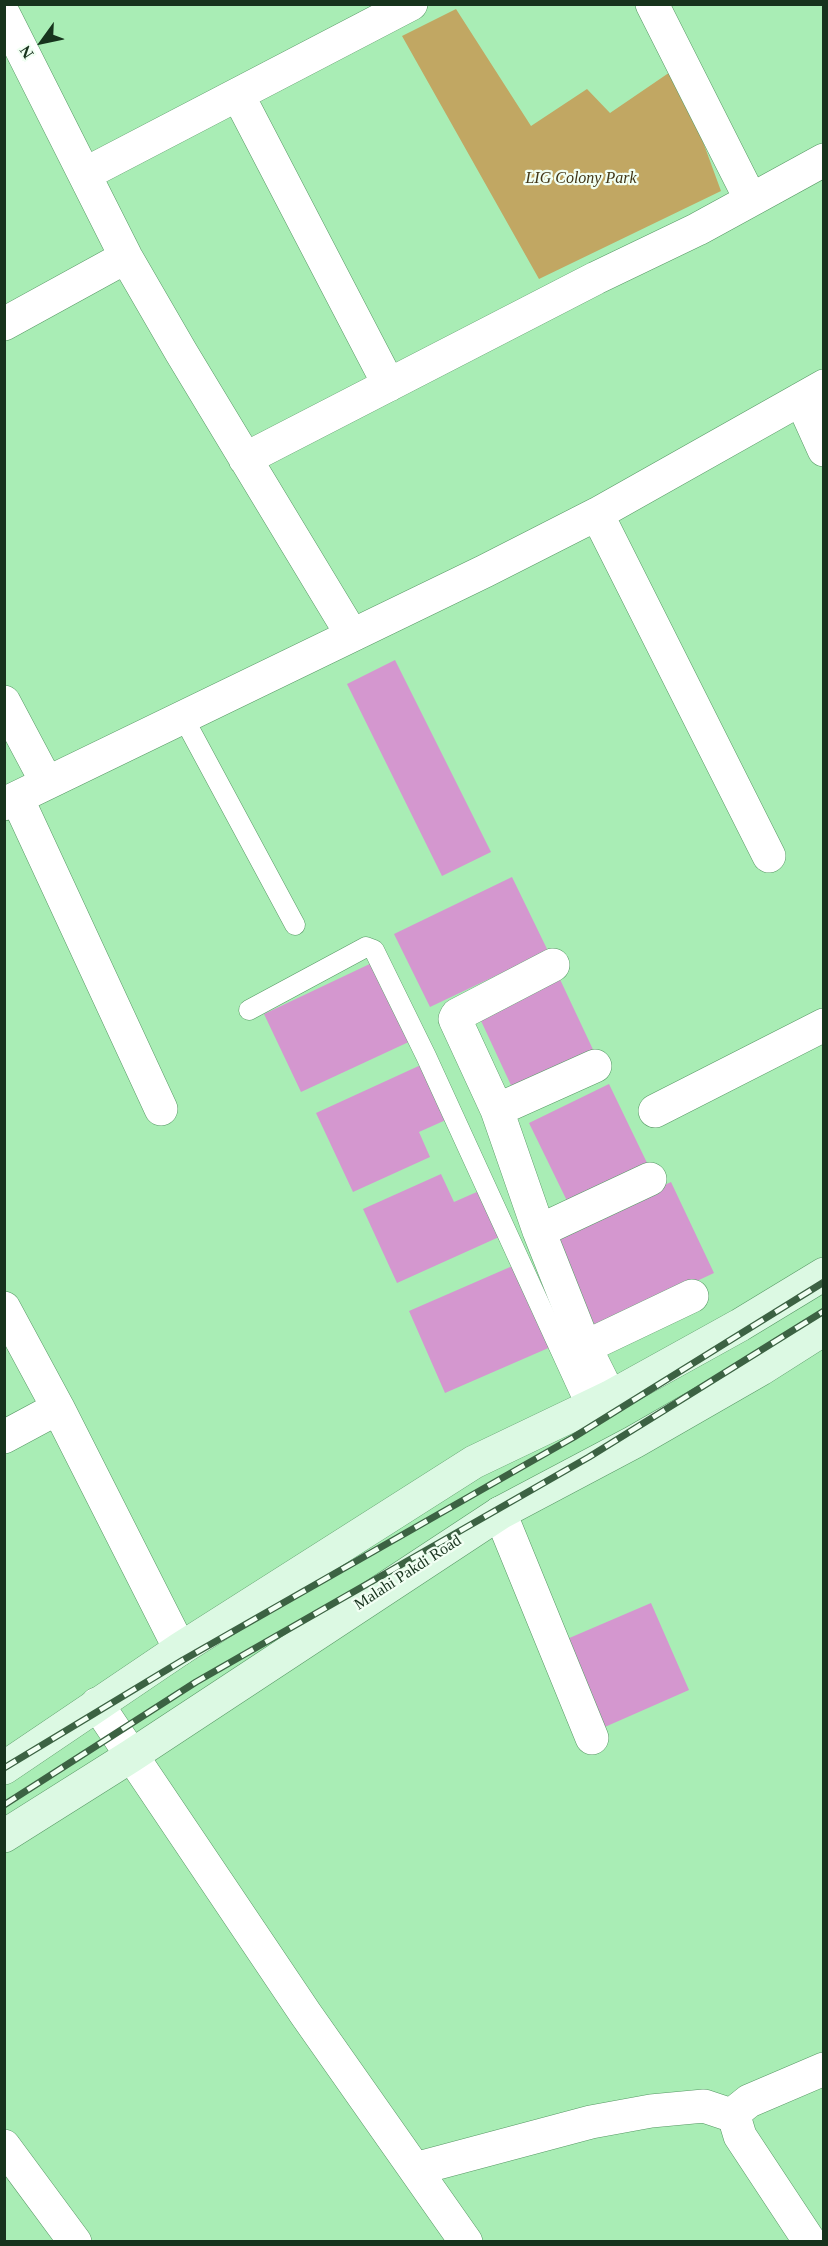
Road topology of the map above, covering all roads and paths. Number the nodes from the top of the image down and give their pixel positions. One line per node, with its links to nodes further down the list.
1 (652, 4): 7 (street)
2 (394, 8): 4 (street)
3 (4, 15): 6 (street)
4 (238, 95): 6 (street); 10 (street)
5 (824, 160): 7 (street)
6 (85, 174): 8 (street)
7 (752, 200): 10 (street)
8 (126, 257): 9 (street); 13 (street)
9 (4, 324)
10 (389, 386): 13 (street)
11 (812, 393): 12 (street); 14 (street)
12 (824, 450)
13 (244, 459): 15 (street)
14 (597, 514): 15 (street); 20 (street)
15 (351, 635): 17 (street)
16 (4, 702): 18 (street)
17 (183, 717): 18 (street); 21 (lane)
18 (47, 783): 19 (street)
19 (11, 801): 26 (street)
20 (769, 856)
21 (295, 925)
22 (553, 965): 27 (street)
23 (249, 1010): 36 (lane)
24 (824, 1025): 28 (street)
25 (596, 1066): 27 (street)
26 (160, 1109)
27 (497, 1110): 30 (street)
28 (655, 1111)
29 (650, 1179): 30 (street)
30 (539, 1232): 35 (street)
31 (824, 1274): 36 (main road)
32 (692, 1296): 35 (street)
33 (4, 1308): 37 (street)
34 (824, 1329): 39 (main road, Malahi Pakdi Road)
35 (585, 1347): 36 (street)
36 (598, 1403): 40 (main road)
37 (58, 1408): 38 (street); 40 (street)
38 (4, 1437)
39 (500, 1513): 42 (street); 43 (main road, Malahi Pakdi Road)
40 (180, 1649): 41 (main road)
41 (97, 1704): 43 (street); 44 (main road)
42 (592, 1738)
43 (131, 1756): 45 (main road, Malahi Pakdi Road); 49 (street)
44 (4, 1768)
45 (4, 1836)
46 (824, 2069): 47 (street)
47 (734, 2116): 49 (street); 52 (street)
48 (4, 2146): 50 (street)
49 (415, 2169): 51 (street)
50 (73, 2241)
51 (466, 2241)
52 (810, 2241)

